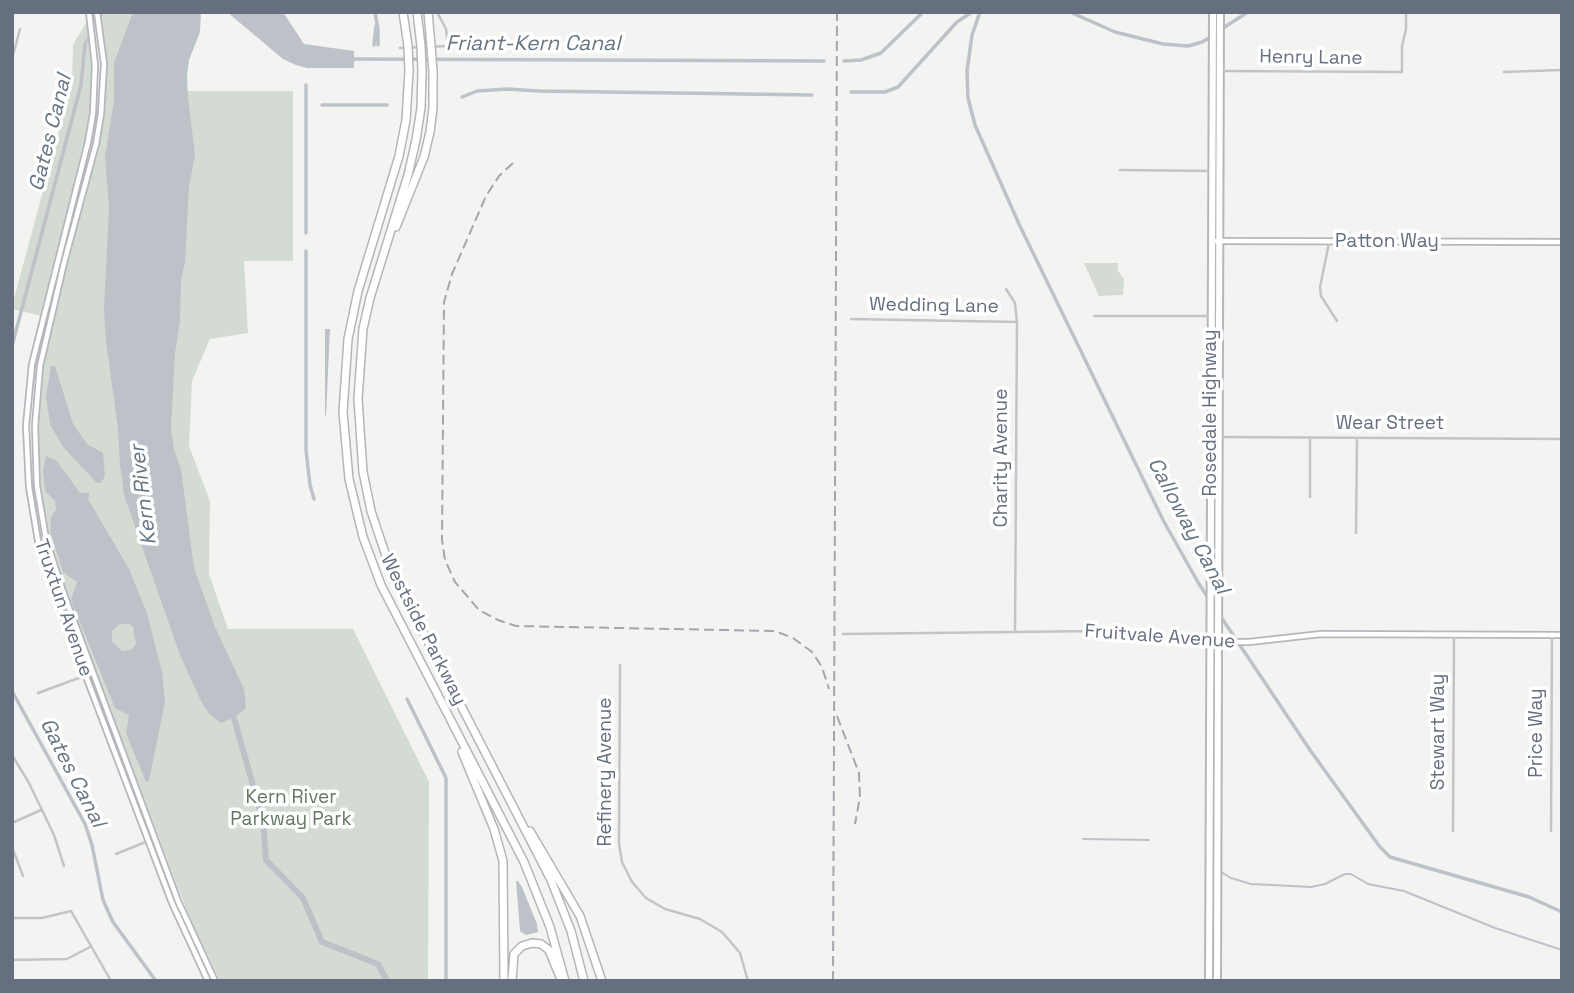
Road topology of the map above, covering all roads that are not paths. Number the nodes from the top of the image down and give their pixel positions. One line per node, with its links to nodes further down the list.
1 (89, 12): 44 (main road, Truxtun Avenue)
2 (97, 12): 42 (main road, Truxtun Avenue)
3 (401, 12): 13 (highway, Westside Parkway)
4 (417, 12): 23 (highway, Westside Parkway, bridge)
5 (428, 12): 23 (highway, bridge)
6 (437, 12): 13 (street)
7 (1213, 12): 10 (main road, Rosedale Highway)
8 (1220, 12): 10 (main road, Rosedale Highway)
9 (1406, 12): 16 (street, Henry Lane)
10 (1215, 28): 16 (main road, Rosedale Highway)
11 (20, 29): 12 (street)
12 (14, 47): 14 (street)
13 (404, 47): 47 (highway, Westside Parkway, bridge)
14 (12, 59)
15 (1562, 70): 17 (street)
16 (1216, 71): 19 (main road, Rosedale Highway); 20 (main road, Rosedale Highway)
17 (1504, 72)
18 (1120, 170): 19 (street)
19 (1212, 170): 20 (main road, Rosedale Highway)
20 (1215, 241): 21 (main road, Patton Way); 26 (main road, Rosedale Highway); 26 (main road, Rosedale Highway)
21 (1329, 242): 22 (main road, Patton Way); 28 (street)
22 (1562, 242)
23 (380, 263): 49 (highway, Westside Parkway)
24 (1006, 289): 29 (street, Charity Avenue)
25 (1094, 316): 26 (street)
26 (1215, 318): 32 (main road, Rosedale Highway); 32 (main road, Rosedale Highway)
27 (851, 319): 29 (street, Wedding Lane)
28 (1337, 321)
29 (1017, 322): 36 (street, Charity Avenue)
30 (1310, 438): 31 (street, Wear Street); 32 (street, Wear Street); 34 (street)
31 (1357, 438): 33 (street, Wear Street); 35 (street)
32 (1214, 439): 41 (main road, Rosedale Highway); 41 (main road, Rosedale Highway)
33 (1562, 439)
34 (1310, 497)
35 (1356, 533)
36 (1015, 631): 37 (street, Fruitvale Avenue); 41 (street, Fruitvale Avenue)
37 (843, 634)
38 (1454, 635): 39 (main road, Fruitvale Avenue); 41 (main road, Fruitvale Avenue); 52 (street, Stewart Way)
39 (1552, 635): 40 (main road, Fruitvale Avenue); 53 (street, Price Way)
40 (1562, 635)
41 (1214, 642): 72 (main road, Rosedale Highway); 73 (main road, Rosedale Highway)
42 (86, 655): 44 (main road); 46 (main road, Truxtun Avenue)
43 (620, 665): 71 (street, Refinery Avenue)
44 (87, 675): 45 (street); 46 (main road); 54 (main road, Truxtun Avenue)
45 (38, 693)
46 (102, 699): 57 (main road, Truxtun Avenue)
47 (443, 706): 66 (highway); 68 (highway, Westside Parkway)
48 (12, 755): 50 (street)
49 (510, 801): 69 (highway, Westside Parkway); 70 (highway)
50 (42, 809): 51 (street); 58 (street)
51 (12, 823)
52 (1453, 831)
53 (1551, 831)
54 (148, 841): 56 (street); 57 (main road); 64 (main road, Truxtun Avenue)
55 (12, 847): 59 (street)
56 (116, 854)
57 (160, 854): 65 (main road, Truxtun Avenue)
58 (64, 866)
59 (23, 876)
60 (12, 918): 61 (street)
61 (90, 947): 62 (street); 63 (street)
62 (12, 960)
63 (111, 981)
64 (208, 981)
65 (215, 981)
66 (504, 981)
67 (512, 981): 68 (highway)
68 (563, 981)
69 (586, 981)
70 (602, 981)
71 (748, 981)
72 (1209, 981)
73 (1217, 981)

